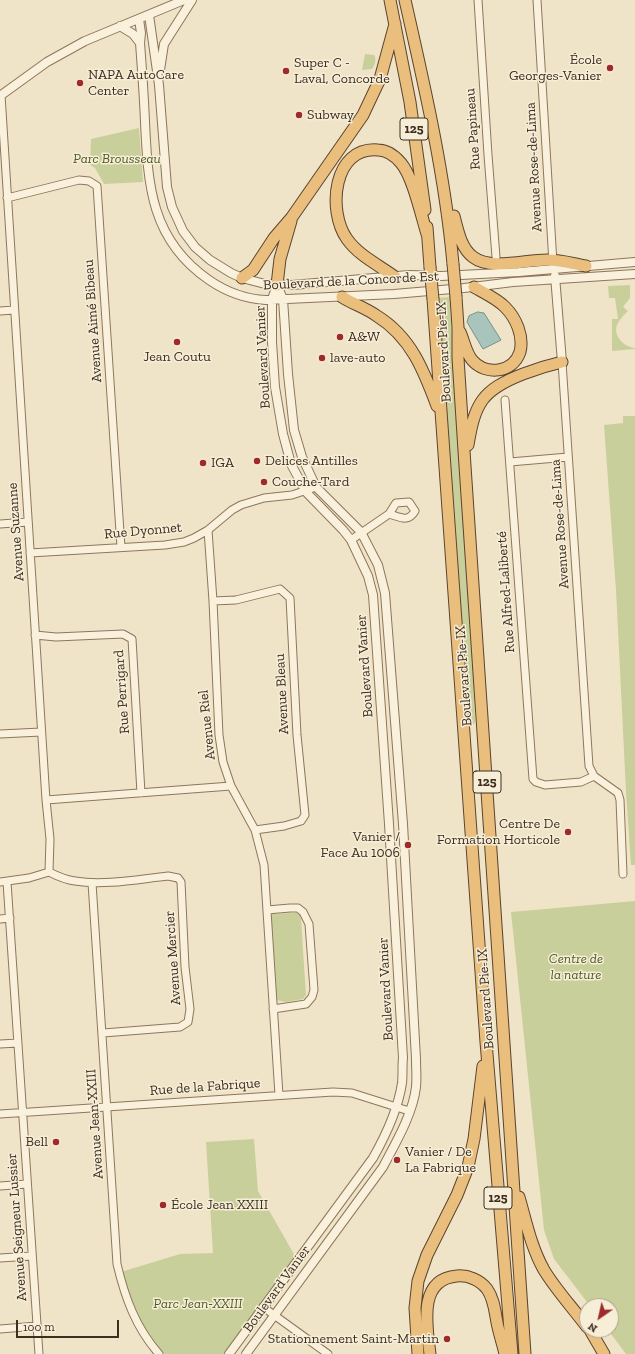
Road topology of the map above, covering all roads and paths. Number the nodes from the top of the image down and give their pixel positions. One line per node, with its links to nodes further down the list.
1 (184, 0): 7 (street)
2 (192, 0): 12 (street)
3 (390, 0): 9 (highway, Boulevard Pie-IX / 125)
4 (405, 0): 14 (highway, Boulevard Pie-IX / 125)
5 (478, 0): 18 (street, Rue Papineau)
6 (537, 0): 20 (street, Avenue Rose-de-Lima)
7 (149, 15): 8 (street); 12 (street, Boulevard de la Concorde Est)
8 (139, 19): 10 (street); 11 (street, Boulevard de la Concorde Est)
9 (395, 24): 16 (highway); 17 (highway, Boulevard Pie-IX / 125)
10 (120, 26): 11 (street); 13 (street)
11 (140, 43): 30 (street, Boulevard de la Concorde Est)
12 (159, 85): 24 (street, Boulevard de la Concorde Est)
13 (0, 96): 15 (street, Avenue Suzanne)
14 (444, 185): 20 (highway); 33 (highway, Boulevard Pie-IX / 125, bridge)
15 (7, 198): 31 (street, Avenue Suzanne); 48 (street, Avenue Aimé Bibeau)
16 (292, 217): 24 (highway); 26 (highway)
17 (427, 234): 23 (highway); 36 (highway, Boulevard Pie-IX / 125, bridge)
18 (496, 257)
19 (635, 262): 21 (street)
20 (553, 265): 21 (highway); 23 (street, Boulevard de la Concorde Est); 25 (street, Avenue Rose-de-Lima)
21 (586, 266)
22 (635, 274): 25 (street, Boulevard de la Concorde Est)
23 (395, 277): 26 (street, Boulevard de la Concorde Est)
24 (242, 278): 26 (street, Boulevard de la Concorde Est)
25 (555, 280): 27 (street, Boulevard de la Concorde Est); 34 (street, Avenue Rose-de-Lima)
26 (276, 285): 29 (street, Boulevard Vanier); 30 (street, Boulevard Vanier)
27 (474, 287): 28 (street, Boulevard de la Concorde Est); 33 (highway)
28 (342, 297): 29 (street, Boulevard de la Concorde Est); 36 (highway)
29 (282, 298): 30 (street, Boulevard de la Concorde Est); 40 (street, Boulevard Vanier)
30 (272, 299): 41 (street, Boulevard Vanier)
31 (14, 310): 32 (street); 43 (street, Avenue Suzanne)
32 (0, 311)
33 (458, 327): 39 (highway, Boulevard Pie-IX / 125)
34 (562, 362): 37 (street, Avenue Rose-de-Lima); 39 (highway)
35 (505, 400): 38 (street, Rue Alfred-Laliberté)
36 (442, 418): 68 (highway, Boulevard Pie-IX / 125)
37 (568, 457): 38 (street); 54 (street, Avenue Rose-de-Lima)
38 (510, 462): 54 (street, Rue Alfred-Laliberté)
39 (465, 466): 77 (highway, Boulevard Pie-IX / 125)
40 (316, 488): 41 (street, Rue Dyonnet); 46 (street, Boulevard Vanier)
41 (306, 492): 45 (street, Rue Dyonnet); 47 (street, Boulevard Vanier)
42 (389, 514): 46 (street)
43 (28, 522): 44 (street); 49 (street, Avenue Suzanne)
44 (0, 524)
45 (208, 530): 48 (street, Rue Dyonnet); 50 (street, Avenue Riel)
46 (361, 532): 47 (street); 74 (street, Boulevard Vanier)
47 (351, 540): 72 (street, Boulevard Vanier)
48 (120, 547): 49 (street, Rue Dyonnet)
49 (30, 553): 51 (street, Avenue Suzanne)
50 (213, 601): 55 (street, Avenue Riel); 58 (street, Avenue Bleau)
51 (35, 635): 52 (street, Avenue Suzanne); 56 (street, Rue Perrigard)
52 (41, 732): 53 (street); 57 (street, Avenue Suzanne)
53 (0, 734)
54 (594, 776): 60 (street)
55 (231, 786): 56 (street); 58 (street, Avenue Riel)
56 (141, 793): 57 (street)
57 (46, 800): 59 (street, Avenue Suzanne)
58 (255, 830): 63 (street, Avenue Riel)
59 (49, 872): 61 (street); 62 (street)
60 (623, 874)
61 (4, 882): 64 (street, Avenue Seigneur Lussier)
62 (92, 882): 67 (street, Avenue Jean-XXIII); 67 (street, Avenue Mercier)
63 (267, 910): 66 (street, Avenue Riel); 66 (street)
64 (10, 918): 65 (street); 69 (street, Avenue Seigneur Lussier)
65 (0, 919)
66 (273, 1009): 71 (street, Avenue Riel)
67 (102, 1033): 73 (street, Avenue Jean-XXIII)
68 (486, 1042): 93 (highway); 96 (highway, Boulevard Pie-IX / 125)
69 (18, 1043): 70 (street); 75 (street, Avenue Seigneur Lussier)
70 (0, 1044)
71 (279, 1095): 72 (street, Rue de la Fabrique); 73 (street, Rue de la Fabrique)
72 (396, 1106): 74 (street, Rue de la Fabrique); 82 (street, Boulevard Vanier)
73 (107, 1107): 75 (street, Rue de la Fabrique); 89 (street, Avenue Jean-XXIII)
74 (409, 1111): 83 (street, Boulevard Vanier)
75 (23, 1112): 76 (street, Rue de la Fabrique); 78 (street, Avenue Seigneur Lussier)
76 (0, 1114)
77 (513, 1175): 84 (highway); 97 (highway, Boulevard Pie-IX / 125)
78 (27, 1184): 79 (street); 80 (street, Avenue Seigneur Lussier)
79 (0, 1186)
80 (32, 1256): 81 (street); 85 (street, Avenue Seigneur Lussier)
81 (0, 1258)
82 (263, 1307): 83 (street); 90 (street, Boulevard Vanier)
83 (274, 1315): 91 (street, Boulevard Vanier); 92 (street)
84 (579, 1316)
85 (37, 1326): 86 (street); 88 (street, Avenue Seigneur Lussier)
86 (0, 1329)
87 (595, 1338): 98 (highway)
88 (39, 1354)
89 (158, 1354)
90 (229, 1354)
91 (246, 1354)
92 (328, 1354)
93 (418, 1354)
94 (430, 1354): 95 (highway)
95 (505, 1354)
96 (512, 1354)
97 (525, 1354)
98 (604, 1354)

